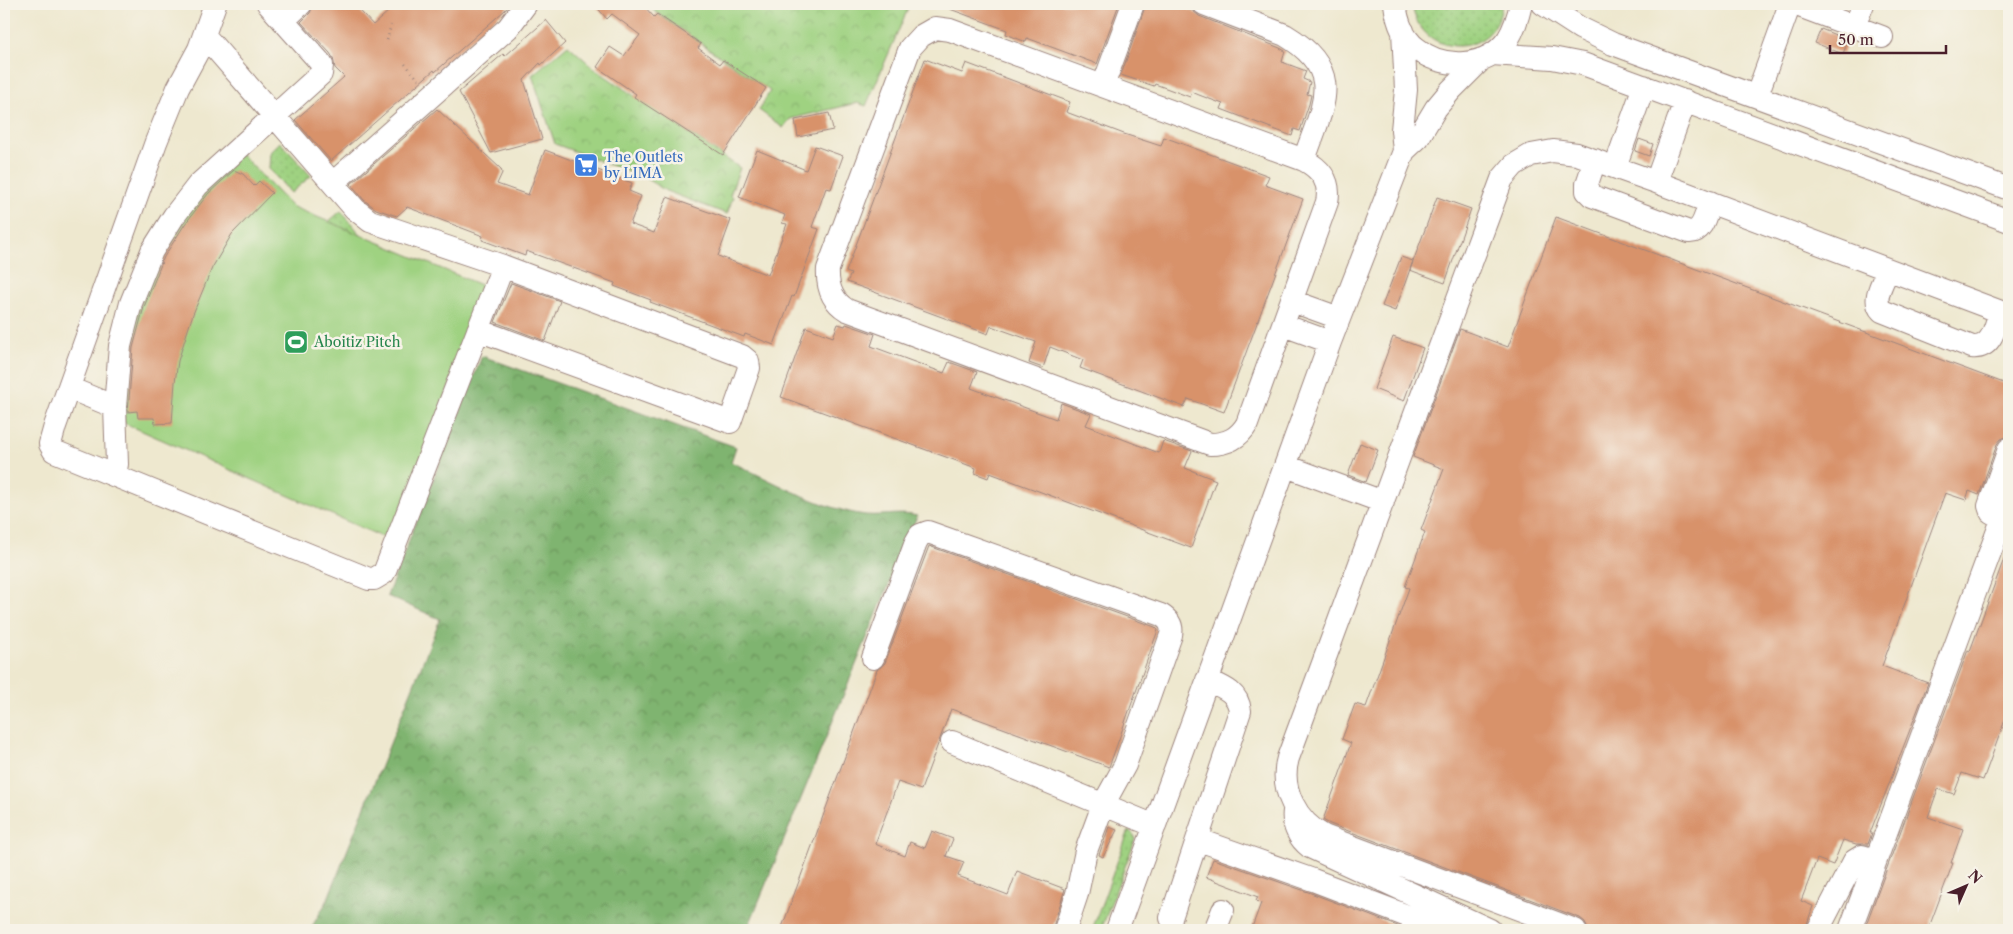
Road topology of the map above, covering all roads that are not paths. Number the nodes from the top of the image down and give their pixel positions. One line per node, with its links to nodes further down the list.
1 (215, 4): 16 (street)
2 (268, 4): 13 (street)
3 (301, 4): 13 (street)
4 (526, 4): 28 (street)
5 (1133, 4): 19 (street)
6 (1204, 4): 25 (street)
7 (1394, 4): 15 (street)
8 (1521, 4): 18 (street)
9 (1543, 4): 21 (street)
10 (1790, 4): 21 (street)
11 (1794, 4): 14 (street)
12 (1863, 4): 14 (street)
13 (283, 21): 23 (street)
14 (1854, 26): 17 (street)
15 (1403, 31): 18 (street); 24 (street)
16 (204, 35): 23 (street); 40 (street)
17 (1882, 37)
18 (1487, 57): 20 (street); 24 (street)
19 (1103, 86): 25 (street); 37 (street)
20 (1644, 86): 22 (street); 26 (street)
21 (1757, 95): 29 (street)
22 (1685, 101): 27 (street); 31 (street)
23 (276, 116): 28 (street); 41 (street)
24 (1404, 151): 36 (street)
25 (1304, 160): 34 (street)
26 (1605, 163): 27 (street); 30 (street); 45 (street)
27 (1656, 182): 30 (street)
28 (333, 183): 32 (street)
29 (2009, 189)
30 (1710, 202): 33 (street)
31 (2009, 221)
32 (503, 266): 38 (street); 38 (street)
33 (1888, 270): 35 (street); 35 (street)
34 (1292, 301): 36 (street); 37 (street)
35 (2005, 314)
36 (1339, 318): 39 (street)
37 (1284, 325): 39 (street)
38 (478, 330): 44 (street)
39 (1330, 342): 43 (street)
40 (69, 388): 41 (street); 44 (street)
41 (115, 407): 44 (street)
42 (2009, 449): 46 (street)
43 (1286, 466): 45 (street); 48 (street)
44 (115, 475)
45 (1383, 502): 51 (street)
46 (2006, 510): 54 (street)
47 (873, 658): 50 (street)
48 (1207, 680): 52 (street); 53 (street)
49 (952, 742): 50 (street)
50 (1103, 805): 52 (street); 56 (street)
51 (1294, 808): 59 (street); 60 (street)
52 (1155, 826): 57 (street)
53 (1199, 840): 55 (street); 58 (street)
54 (1876, 860): 61 (street); 62 (street)
55 (1171, 918)
56 (1065, 930)
57 (1117, 930)
58 (1444, 930)
59 (1490, 930)
60 (1575, 930)
61 (1818, 930)
62 (1850, 930)

